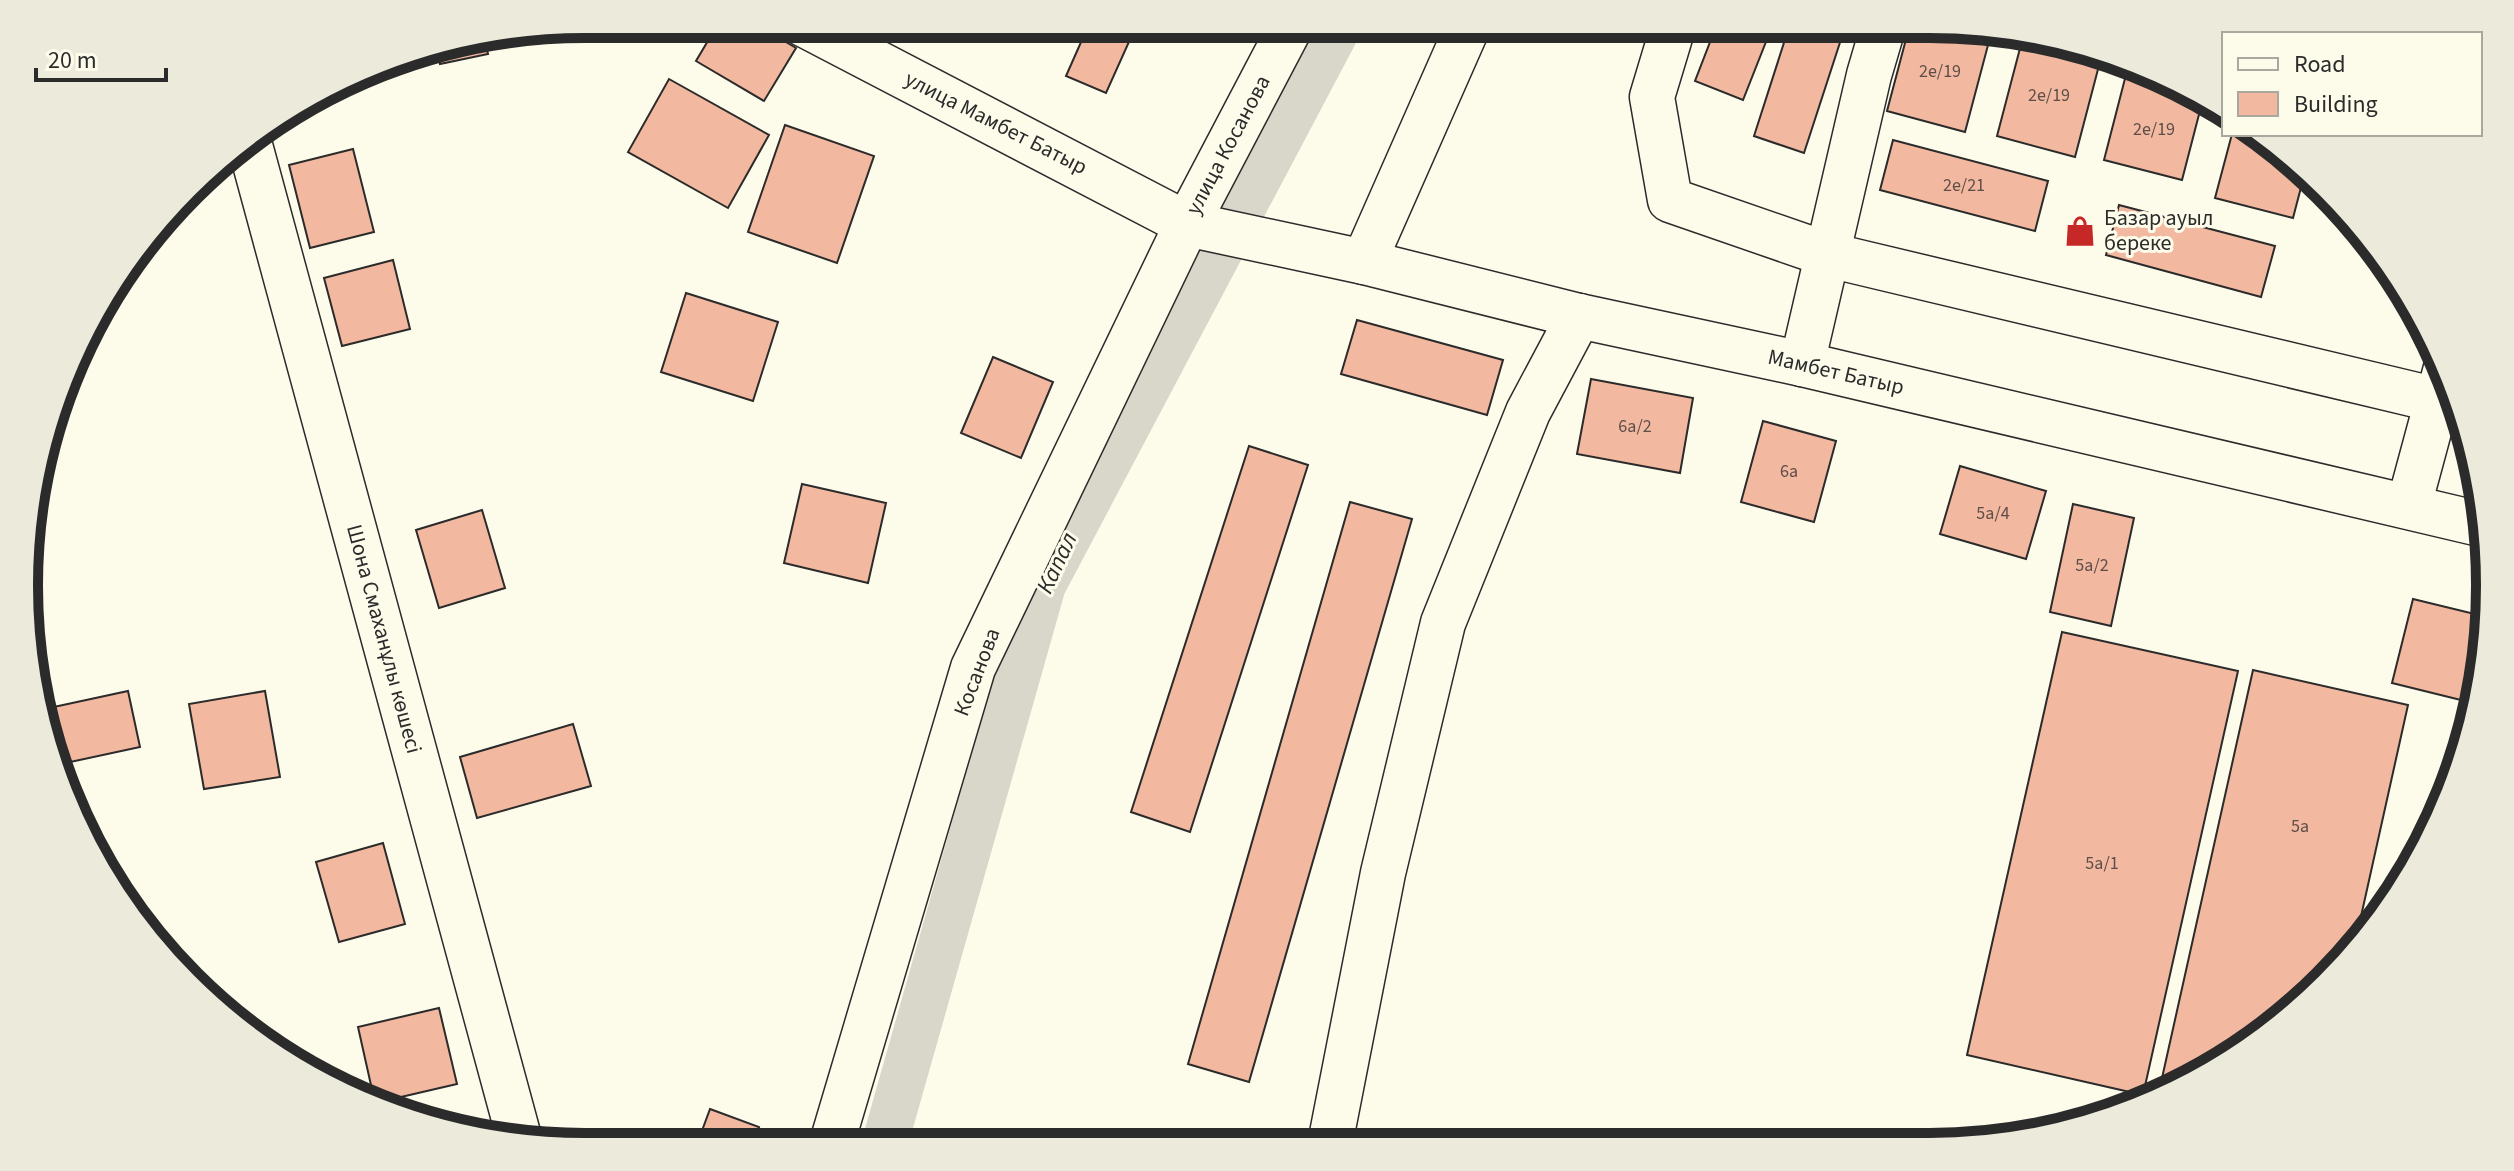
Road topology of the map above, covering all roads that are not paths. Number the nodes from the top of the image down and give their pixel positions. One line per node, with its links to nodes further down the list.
1 (830, 38): 7 (street, улица Мамбет Батыр)
2 (1285, 38): 7 (street, улица Косанова)
3 (1463, 38): 9 (street)
4 (1670, 38): 8 (street)
5 (1880, 38): 8 (street)
6 (252, 151): 15 (street, Шона Смаханұлы көшесі)
7 (1187, 224): 9 (street, Мамбет Батыр); 16 (street, Косанова)
8 (1829, 255): 11 (street); 12 (street)
9 (1364, 262): 10 (street, Мамбет Батыр)
10 (1579, 316): 11 (street, Мамбет Батыр); 17 (street)
11 (1802, 364): 13 (street, Мамбет Батыр)
12 (2445, 404): 13 (street)
13 (2409, 505): 14 (street, Мамбет Батыр)
14 (2472, 522)
15 (517, 1128)
16 (835, 1133)
17 (1332, 1133)

